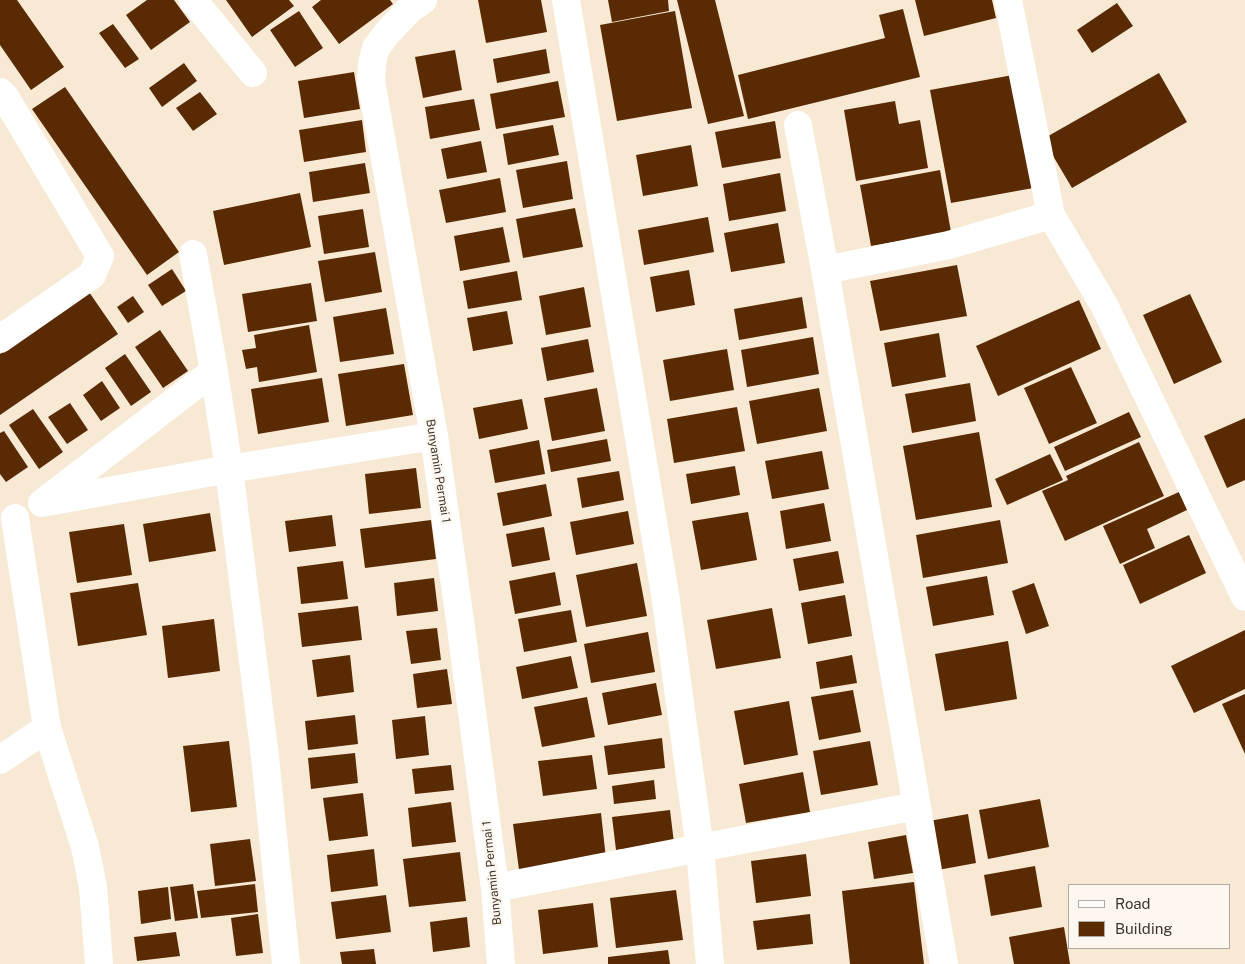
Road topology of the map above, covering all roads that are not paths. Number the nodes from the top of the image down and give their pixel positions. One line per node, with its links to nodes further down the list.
1 (194, 0): 5 (street)
2 (566, 0): 21 (street)
3 (1008, 0): 8 (street)
4 (412, 3): 13 (street, Bunyamin Permai 1)
5 (253, 73)
6 (0, 92): 11 (street)
7 (798, 125): 10 (street)
8 (1051, 215): 10 (street); 17 (street)
9 (193, 254): 12 (street)
10 (825, 270): 20 (street)
11 (0, 339)
12 (214, 371): 14 (street); 15 (street)
13 (434, 436): 14 (street); 22 (street, Bunyamin Permai 1)
14 (229, 469): 15 (street); 24 (street)
15 (42, 503): 16 (street)
16 (7, 524): 18 (street)
17 (1245, 597)
18 (47, 728): 19 (street); 23 (street)
19 (0, 760)
20 (916, 806): 21 (street); 27 (street)
21 (700, 849): 22 (street); 26 (street)
22 (495, 888): 25 (street, Bunyamin Permai 1)
23 (99, 964)
24 (286, 964)
25 (501, 964)
26 (710, 964)
27 (944, 964)

